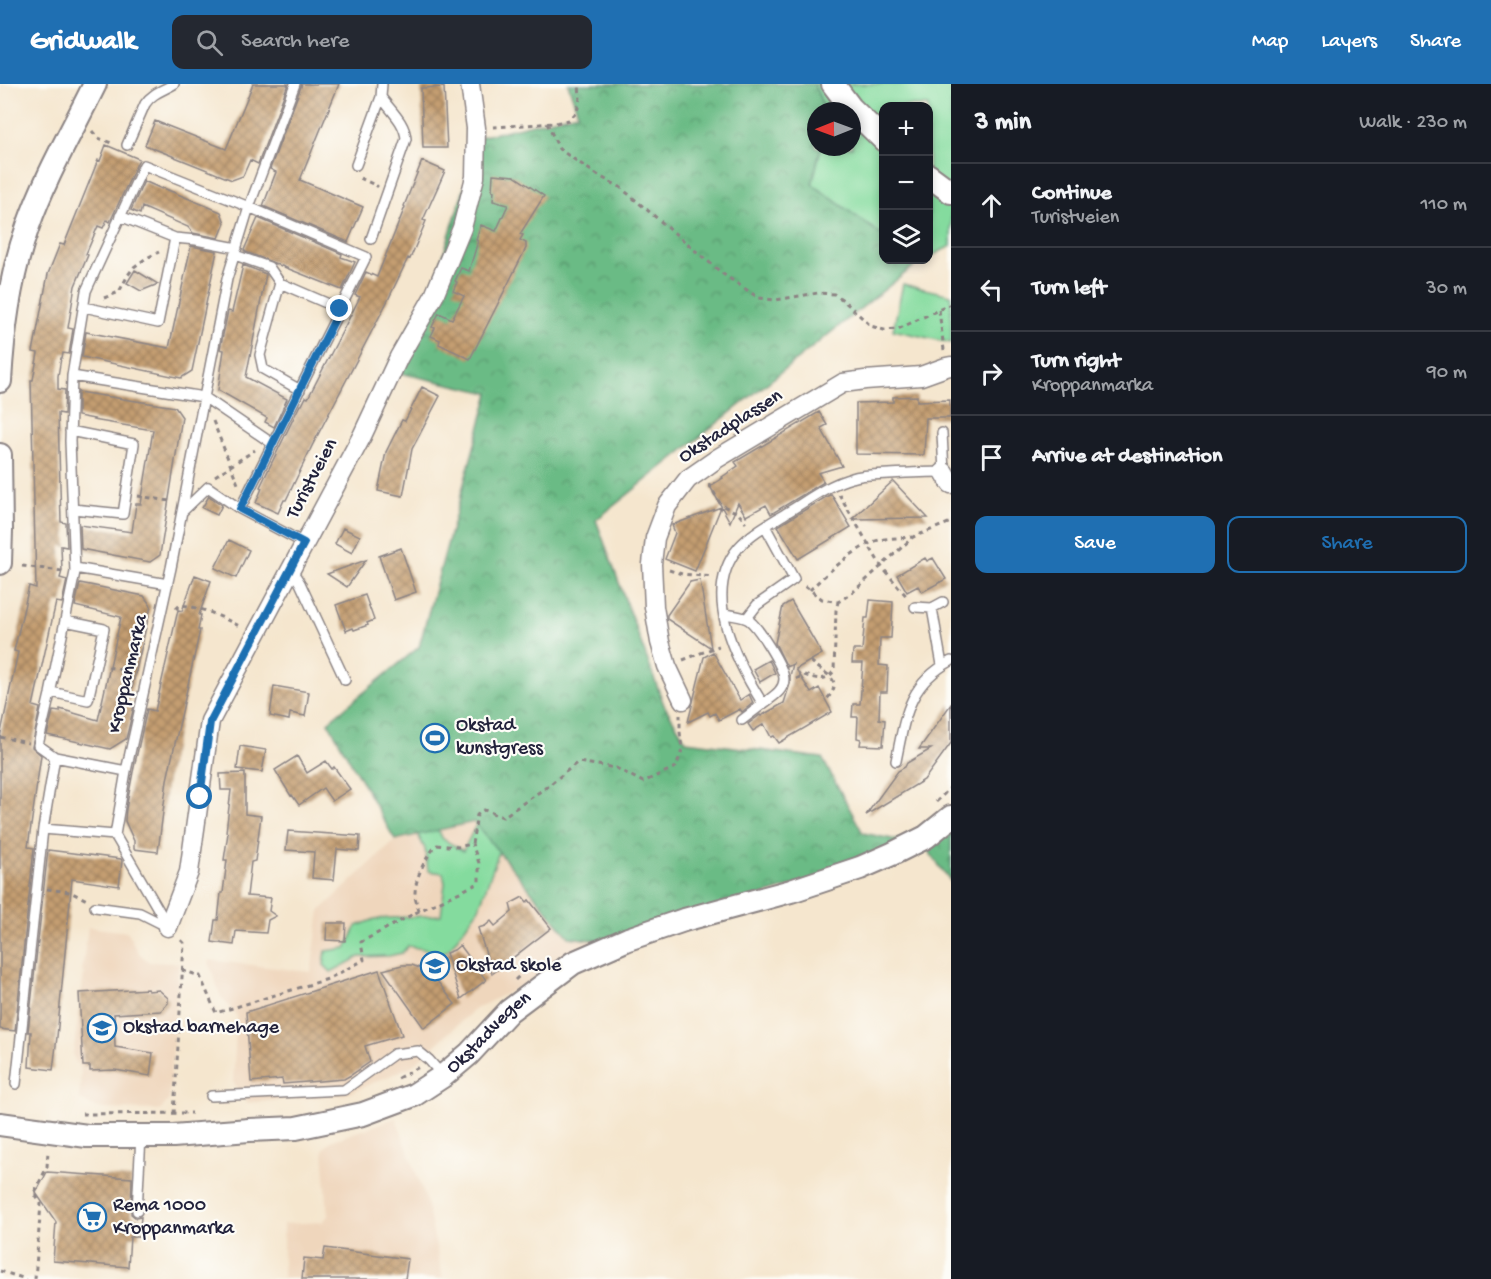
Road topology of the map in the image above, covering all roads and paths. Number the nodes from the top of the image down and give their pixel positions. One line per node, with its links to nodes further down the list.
1 (95, 84): 30 (street)
2 (174, 84): 13 (lane)
3 (295, 84): 18 (lane, Kroppanmarka)
4 (382, 84): 8 (lane)
5 (470, 84): 11 (street, Turistveien)
6 (579, 84): 9 (path)
7 (833, 84): 12 (street)
8 (381, 97): 14 (lane); 20 (lane)
9 (547, 123): 11 (path); 27 (path)
10 (95, 126): 13 (path)
11 (476, 128): 51 (street, Turistveien)
12 (879, 135)
13 (122, 145)
14 (356, 165): 17 (path)
15 (933, 179): 16 (street)
16 (951, 192)
17 (372, 196)
18 (249, 207): 19 (lane); 22 (lane, Kroppanmarka); 26 (lane)
19 (120, 216): 21 (lane); 25 (lane)
20 (371, 239)
21 (175, 241): 22 (lane); 25 (path); 25 (lane)
22 (236, 252): 23 (lane); 32 (lane, Kroppanmarka)
23 (280, 283): 26 (lane); 31 (lane)
24 (951, 304): 27 (path)
25 (84, 307): 29 (lane)
26 (340, 309): 31 (lane)
27 (939, 310): 28 (path)
28 (948, 366): 53 (street, Okstadplassen)
29 (72, 376): 32 (lane); 33 (lane)
30 (0, 381)
31 (300, 390): 35 (lane)
32 (204, 397): 35 (lane); 37 (path); 38 (lane, Kroppanmarka)
33 (70, 431): 43 (lane); 46 (lane)
34 (942, 433): 39 (lane)
35 (271, 442): 37 (path); 44 (lane)
36 (0, 455): 54 (street)
37 (231, 466): 42 (path); 44 (path)
38 (189, 478): 42 (lane); 45 (lane, Kroppanmarka)
39 (947, 478): 41 (lane)
40 (709, 485): 49 (path)
41 (834, 485): 48 (lane); 52 (path)
42 (204, 486): 44 (lane); 45 (lane)
43 (126, 494): 45 (path); 46 (lane)
44 (242, 505): 51 (lane)
45 (183, 507): 60 (lane, Kroppanmarka)
46 (73, 509): 57 (lane)
47 (951, 522): 50 (path)
48 (765, 526): 49 (lane); 59 (lane)
49 (753, 536): 58 (lane)
50 (913, 537): 52 (path); 55 (path)
51 (304, 543): 56 (street, Turistveien)
52 (869, 543): 55 (path); 61 (path)
53 (652, 564): 58 (path); 75 (street, Okstadplassen)
54 (11, 565): 57 (path)
55 (881, 566): 62 (path); 64 (path)
56 (291, 569): 70 (street, Turistveien); 79 (lane)
57 (75, 570): 60 (lane); 68 (lane)
58 (724, 578): 66 (lane)
59 (794, 579): 61 (path); 67 (lane)
60 (168, 584): 69 (lane, Kroppanmarka)
61 (810, 590): 62 (path)
62 (838, 602): 77 (path)
63 (943, 602): 65 (lane)
64 (915, 607): 65 (lane)
65 (932, 608): 73 (lane)
66 (724, 614): 67 (lane); 71 (lane)
67 (747, 618): 78 (lane)
68 (65, 621): 74 (lane, Kroppanmarka); 80 (lane)
69 (159, 624): 70 (path); 76 (lane, Kroppanmarka)
70 (255, 636): 99 (street, Turistveien)
71 (730, 642): 75 (path); 83 (lane)
72 (811, 661): 77 (path)
73 (947, 663): 88 (lane)
74 (96, 664): 76 (path); 80 (lane, Kroppanmarka)
75 (667, 666): 81 (street, Okstadplassen)
76 (147, 675): 89 (lane, Kroppanmarka)
77 (831, 676): 78 (path); 82 (path)
78 (784, 679): 83 (lane)
79 (345, 680)
80 (51, 692): 86 (lane)
81 (683, 700): 95 (path)
82 (826, 700)
83 (763, 704): 84 (lane)
84 (742, 720)
85 (0, 737): 86 (path)
86 (38, 745): 87 (lane)
87 (55, 757): 89 (lane); 93 (lane)
88 (896, 761)
89 (126, 771): 94 (lane, Kroppanmarka)
90 (951, 787): 91 (path)
91 (930, 807)
92 (951, 817): 103 (street, Okstadvegen)
93 (43, 829): 94 (lane); 96 (lane)
94 (115, 835): 99 (lane)
95 (472, 844): 98 (path); 98 (path)
96 (37, 888): 97 (path); 105 (lane)
97 (95, 907): 99 (lane)
98 (419, 911): 101 (path)
99 (168, 927): 101 (path)
100 (536, 964): 102 (path)
101 (182, 969): 109 (path)
102 (509, 985)
103 (436, 1068): 104 (path); 106 (lane); 111 (street, Okstadvegen)
104 (392, 1082)
105 (16, 1084)
106 (211, 1096)
107 (201, 1113): 109 (path)
108 (79, 1114): 109 (path)
109 (174, 1114)
110 (0, 1124): 111 (street, Okstadvegen)
111 (141, 1136): 113 (lane)
112 (48, 1147): 116 (path)
113 (137, 1211)
114 (0, 1271): 115 (path)
115 (26, 1279)
116 (35, 1279)

